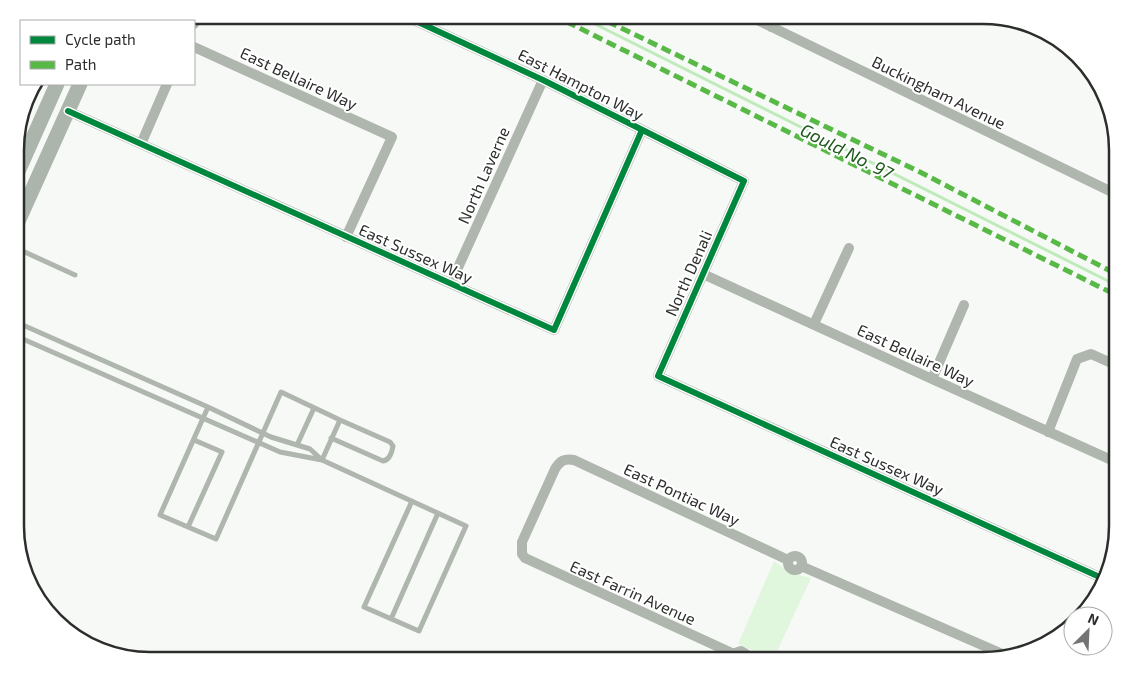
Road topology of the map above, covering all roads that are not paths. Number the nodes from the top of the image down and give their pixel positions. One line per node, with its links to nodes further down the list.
1 (423, 24): 5 (street, East Hampton Way)
2 (766, 24): 3 (street, Buckingham Avenue)
3 (770, 26): 15 (street, Buckingham Avenue)
4 (195, 47): 17 (street, East Bellaire Way)
5 (543, 80): 11 (street, East Hampton Way); 22 (street, North Laverne)
6 (57, 85): 13 (main road)
7 (69, 85): 10 (main road)
8 (80, 85): 10 (main road)
9 (167, 85): 12 (street)
10 (68, 110): 12 (street, East Sussex Way); 16 (main road)
11 (642, 130): 14 (street, East Hampton Way); 22 (street, East Sussex Way)
12 (141, 144): 17 (street, East Sussex Way)
13 (24, 158)
14 (744, 181): 20 (street, North Denali)
15 (1109, 191)
16 (24, 208)
17 (346, 237): 22 (street, East Sussex Way)
18 (849, 248): 24 (street)
19 (24, 252): 21 (lane)
20 (703, 274): 24 (street, East Bellaire Way); 29 (street, North Denali)
21 (75, 275)
22 (451, 283)
23 (964, 305): 31 (street)
24 (814, 324): 31 (street, East Bellaire Way)
25 (24, 326): 28 (lane)
26 (24, 340): 30 (lane)
27 (1109, 362): 37 (street)
28 (116, 367): 30 (lane); 32 (lane)
29 (658, 376): 48 (street, East Sussex Way)
30 (111, 378): 34 (lane)
31 (932, 380): 37 (street, East Bellaire Way)
32 (208, 407): 34 (lane); 36 (lane)
33 (314, 408): 35 (lane); 36 (lane); 41 (lane)
34 (203, 418): 39 (lane); 40 (lane)
35 (340, 420): 38 (lane); 38 (lane)
36 (263, 432): 40 (lane); 41 (lane)
37 (1048, 432): 42 (street, East Bellaire Way)
38 (331, 438): 43 (lane)
39 (194, 440): 46 (lane); 46 (lane)
40 (259, 442): 43 (lane); 46 (lane)
41 (297, 446): 43 (lane)
42 (1109, 459)
43 (322, 460): 44 (lane)
44 (412, 501): 45 (lane); 49 (lane)
45 (438, 513): 49 (lane); 49 (lane)
46 (188, 527)
47 (522, 554): 50 (street, East Pontiac Way); 51 (street, East Farrin Avenue)
48 (1099, 577)
49 (391, 619)
50 (997, 651)
51 (723, 652)

